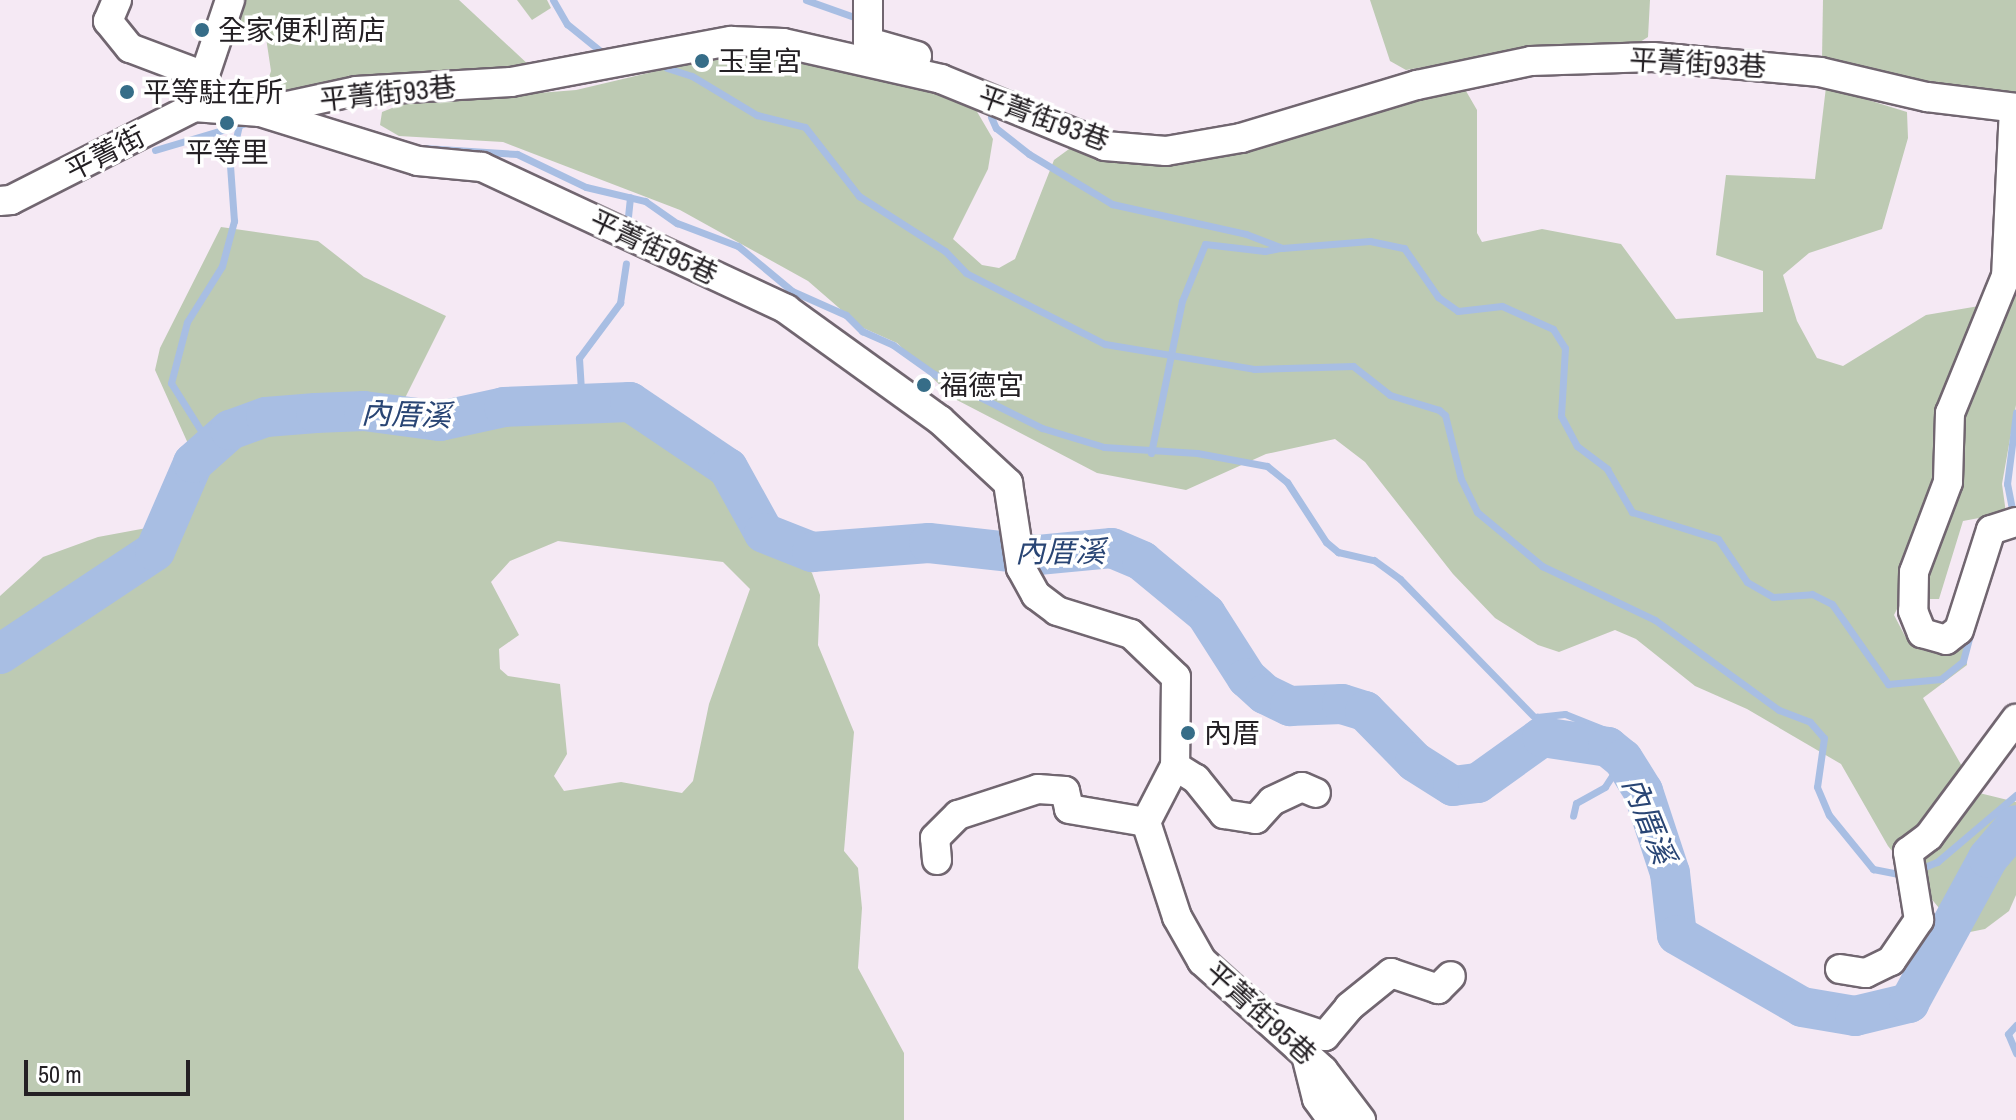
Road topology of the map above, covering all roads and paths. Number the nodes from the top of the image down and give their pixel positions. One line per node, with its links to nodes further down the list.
1 (117, 0): 4 (street)
2 (230, 0): 4 (street)
3 (868, 0): 5 (street)
4 (204, 76): 6 (street)
5 (1004, 101): 7 (street, 平菁街93巷); 8 (street, 平菁街93巷)
6 (194, 107): 8 (street, 平菁街95巷); 9 (street, 平菁街)
7 (2015, 108): 10 (street)
8 (260, 112): 12 (street, 平菁街95巷)
9 (0, 201)
10 (2016, 522)
11 (2016, 719): 16 (street)
12 (1175, 766): 13 (street); 14 (street, 平菁街95巷)
13 (1316, 793)
14 (1146, 822): 15 (street); 18 (street, 平菁街95巷)
15 (937, 860)
16 (1840, 969)
17 (1451, 976): 18 (street)
18 (1267, 1016): 19 (street, 平菁街95巷)
19 (1306, 1055): 20 (street); 21 (street, 平菁街95巷)
20 (1332, 1120)
21 (1361, 1120)

